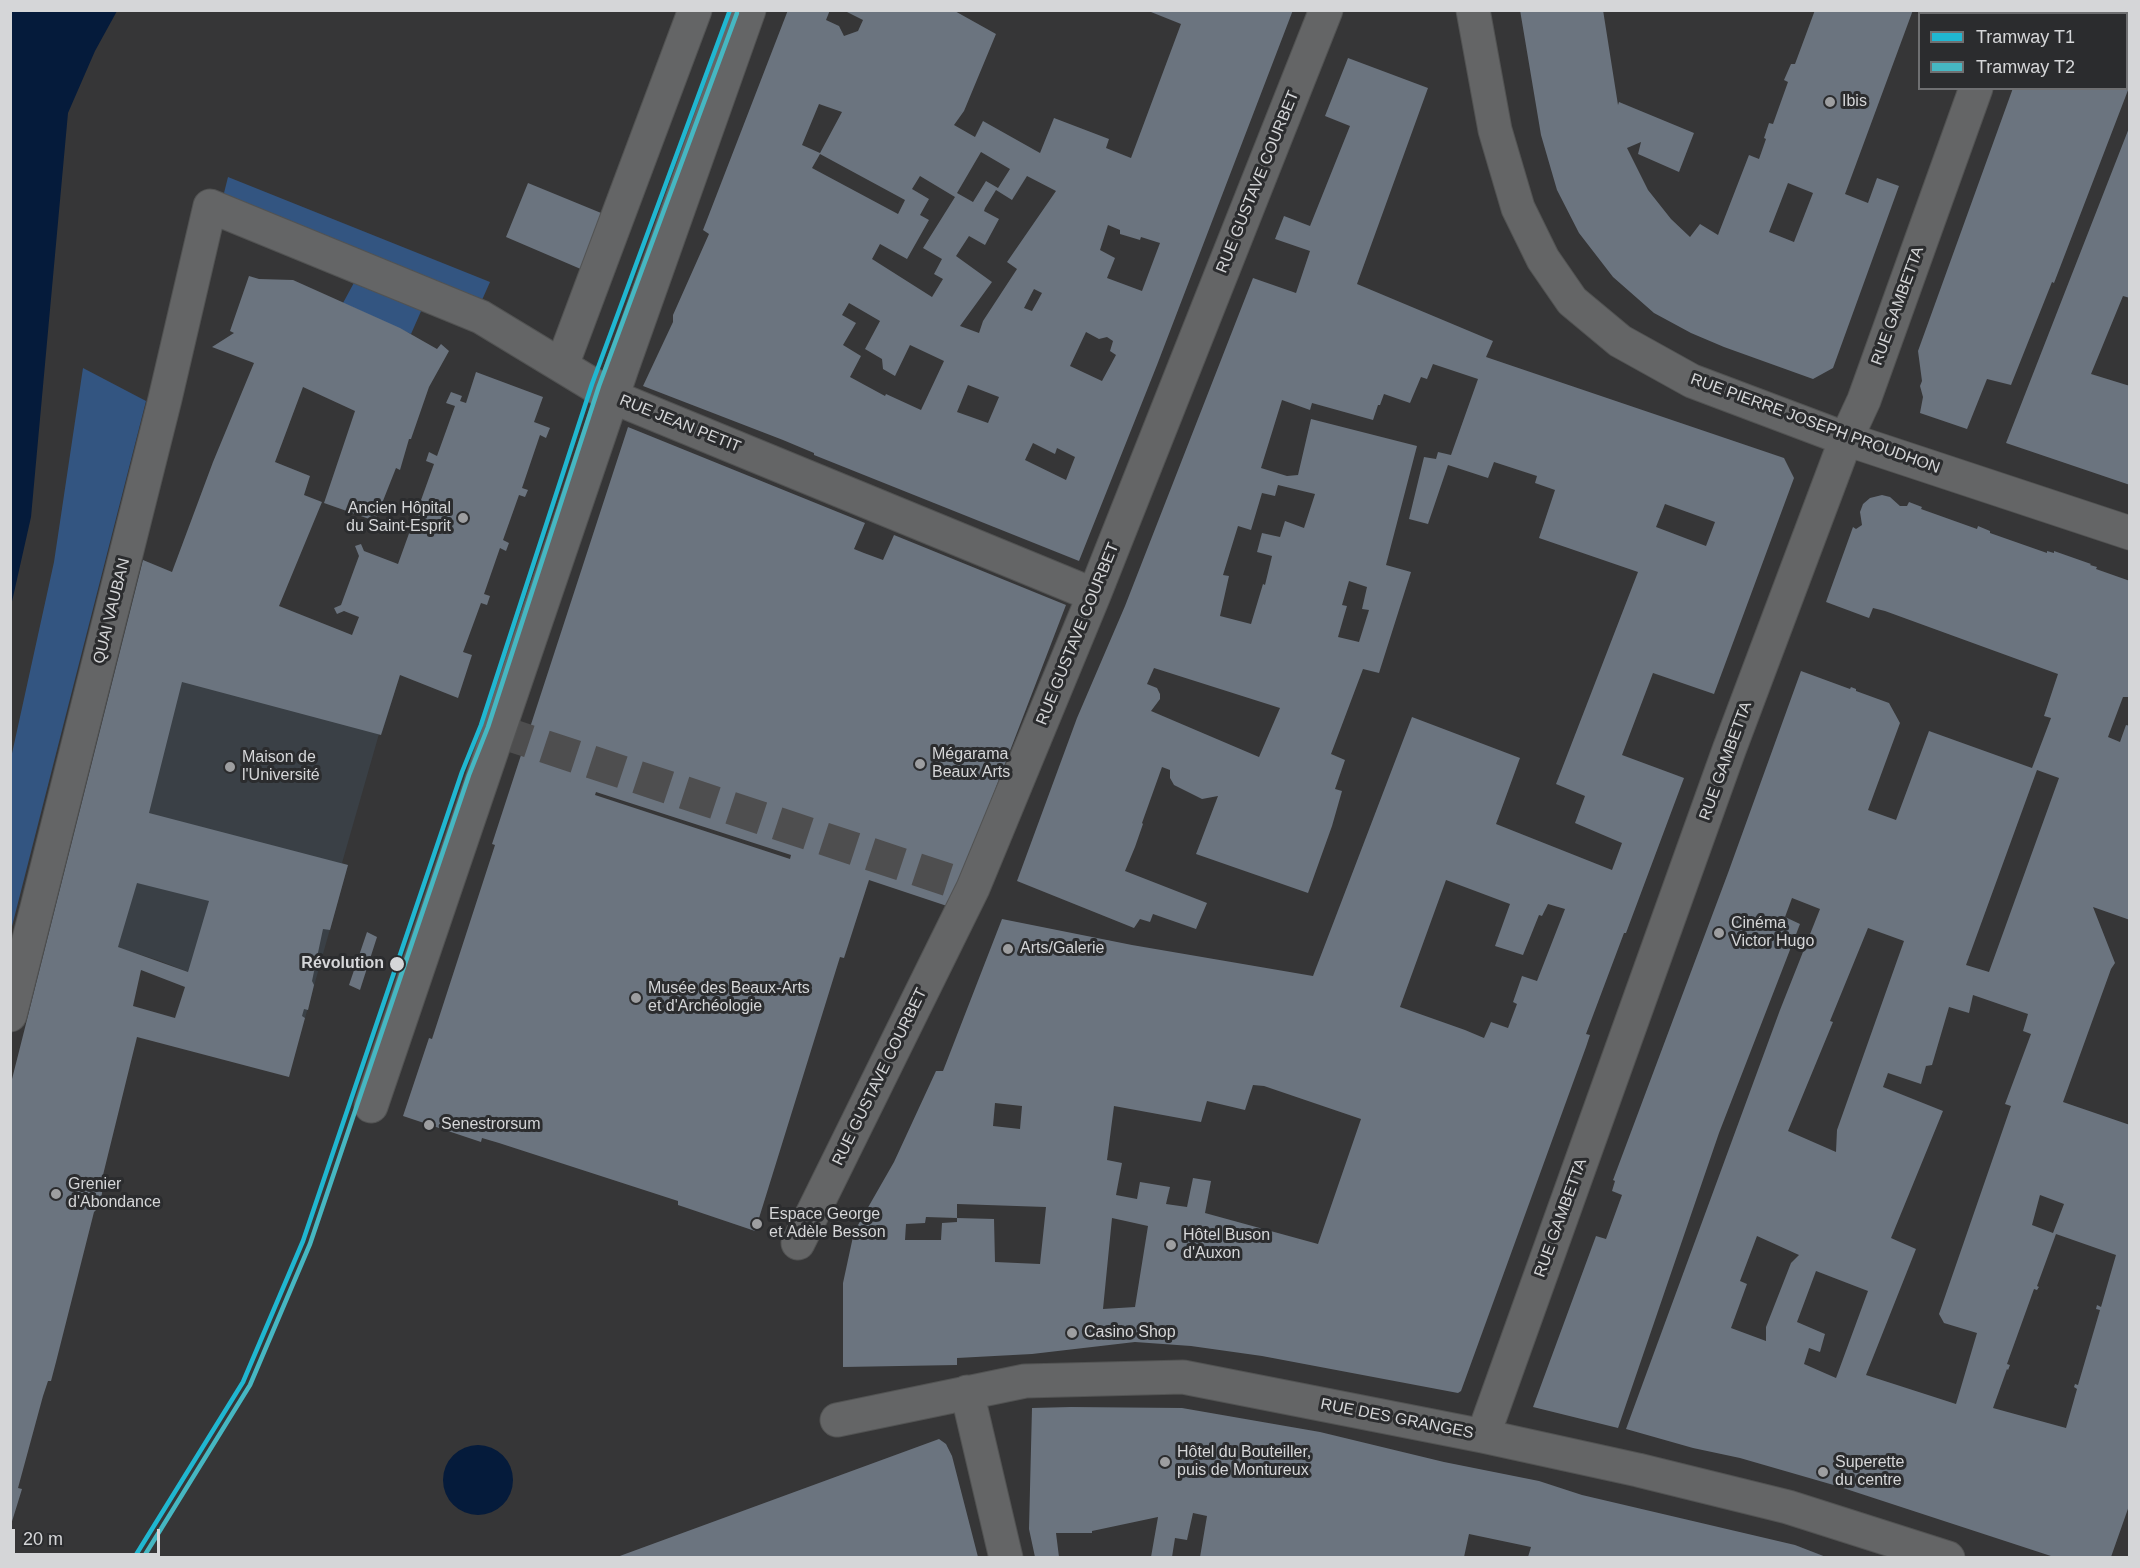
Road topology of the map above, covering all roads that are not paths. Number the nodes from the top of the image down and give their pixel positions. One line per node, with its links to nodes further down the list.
1 (695, 10): 7 (street)
2 (749, 10): 8 (street)
3 (1326, 10): 11 (street, RUE GUSTAVE COURBET)
4 (1473, 10): 9 (street, RUE PIERRE JOSEPH PROUDHON)
5 (1975, 90): 9 (street, RUE GAMBETTA)
6 (210, 206): 7 (street, RUE JEAN PETIT); 12 (street, QUAI VAUBAN)
7 (562, 365): 8 (street, RUE JEAN PETIT)
8 (613, 397): 11 (street, RUE JEAN PETIT); 13 (street)
9 (1846, 439): 10 (street, RUE PIERRE JOSEPH PROUDHON); 17 (street, RUE GAMBETTA)
10 (2130, 533)
11 (1094, 595): 14 (street, RUE GUSTAVE COURBET)
12 (10, 1015)
13 (371, 1106)
14 (798, 1243)
15 (967, 1392): 16 (street, RUE DES GRANGES); 17 (street, RUE DES GRANGES); 18 (street)
16 (837, 1420)
17 (1483, 1436): 19 (street, RUE DES GRANGES)
18 (1006, 1557)
19 (1948, 1557)

